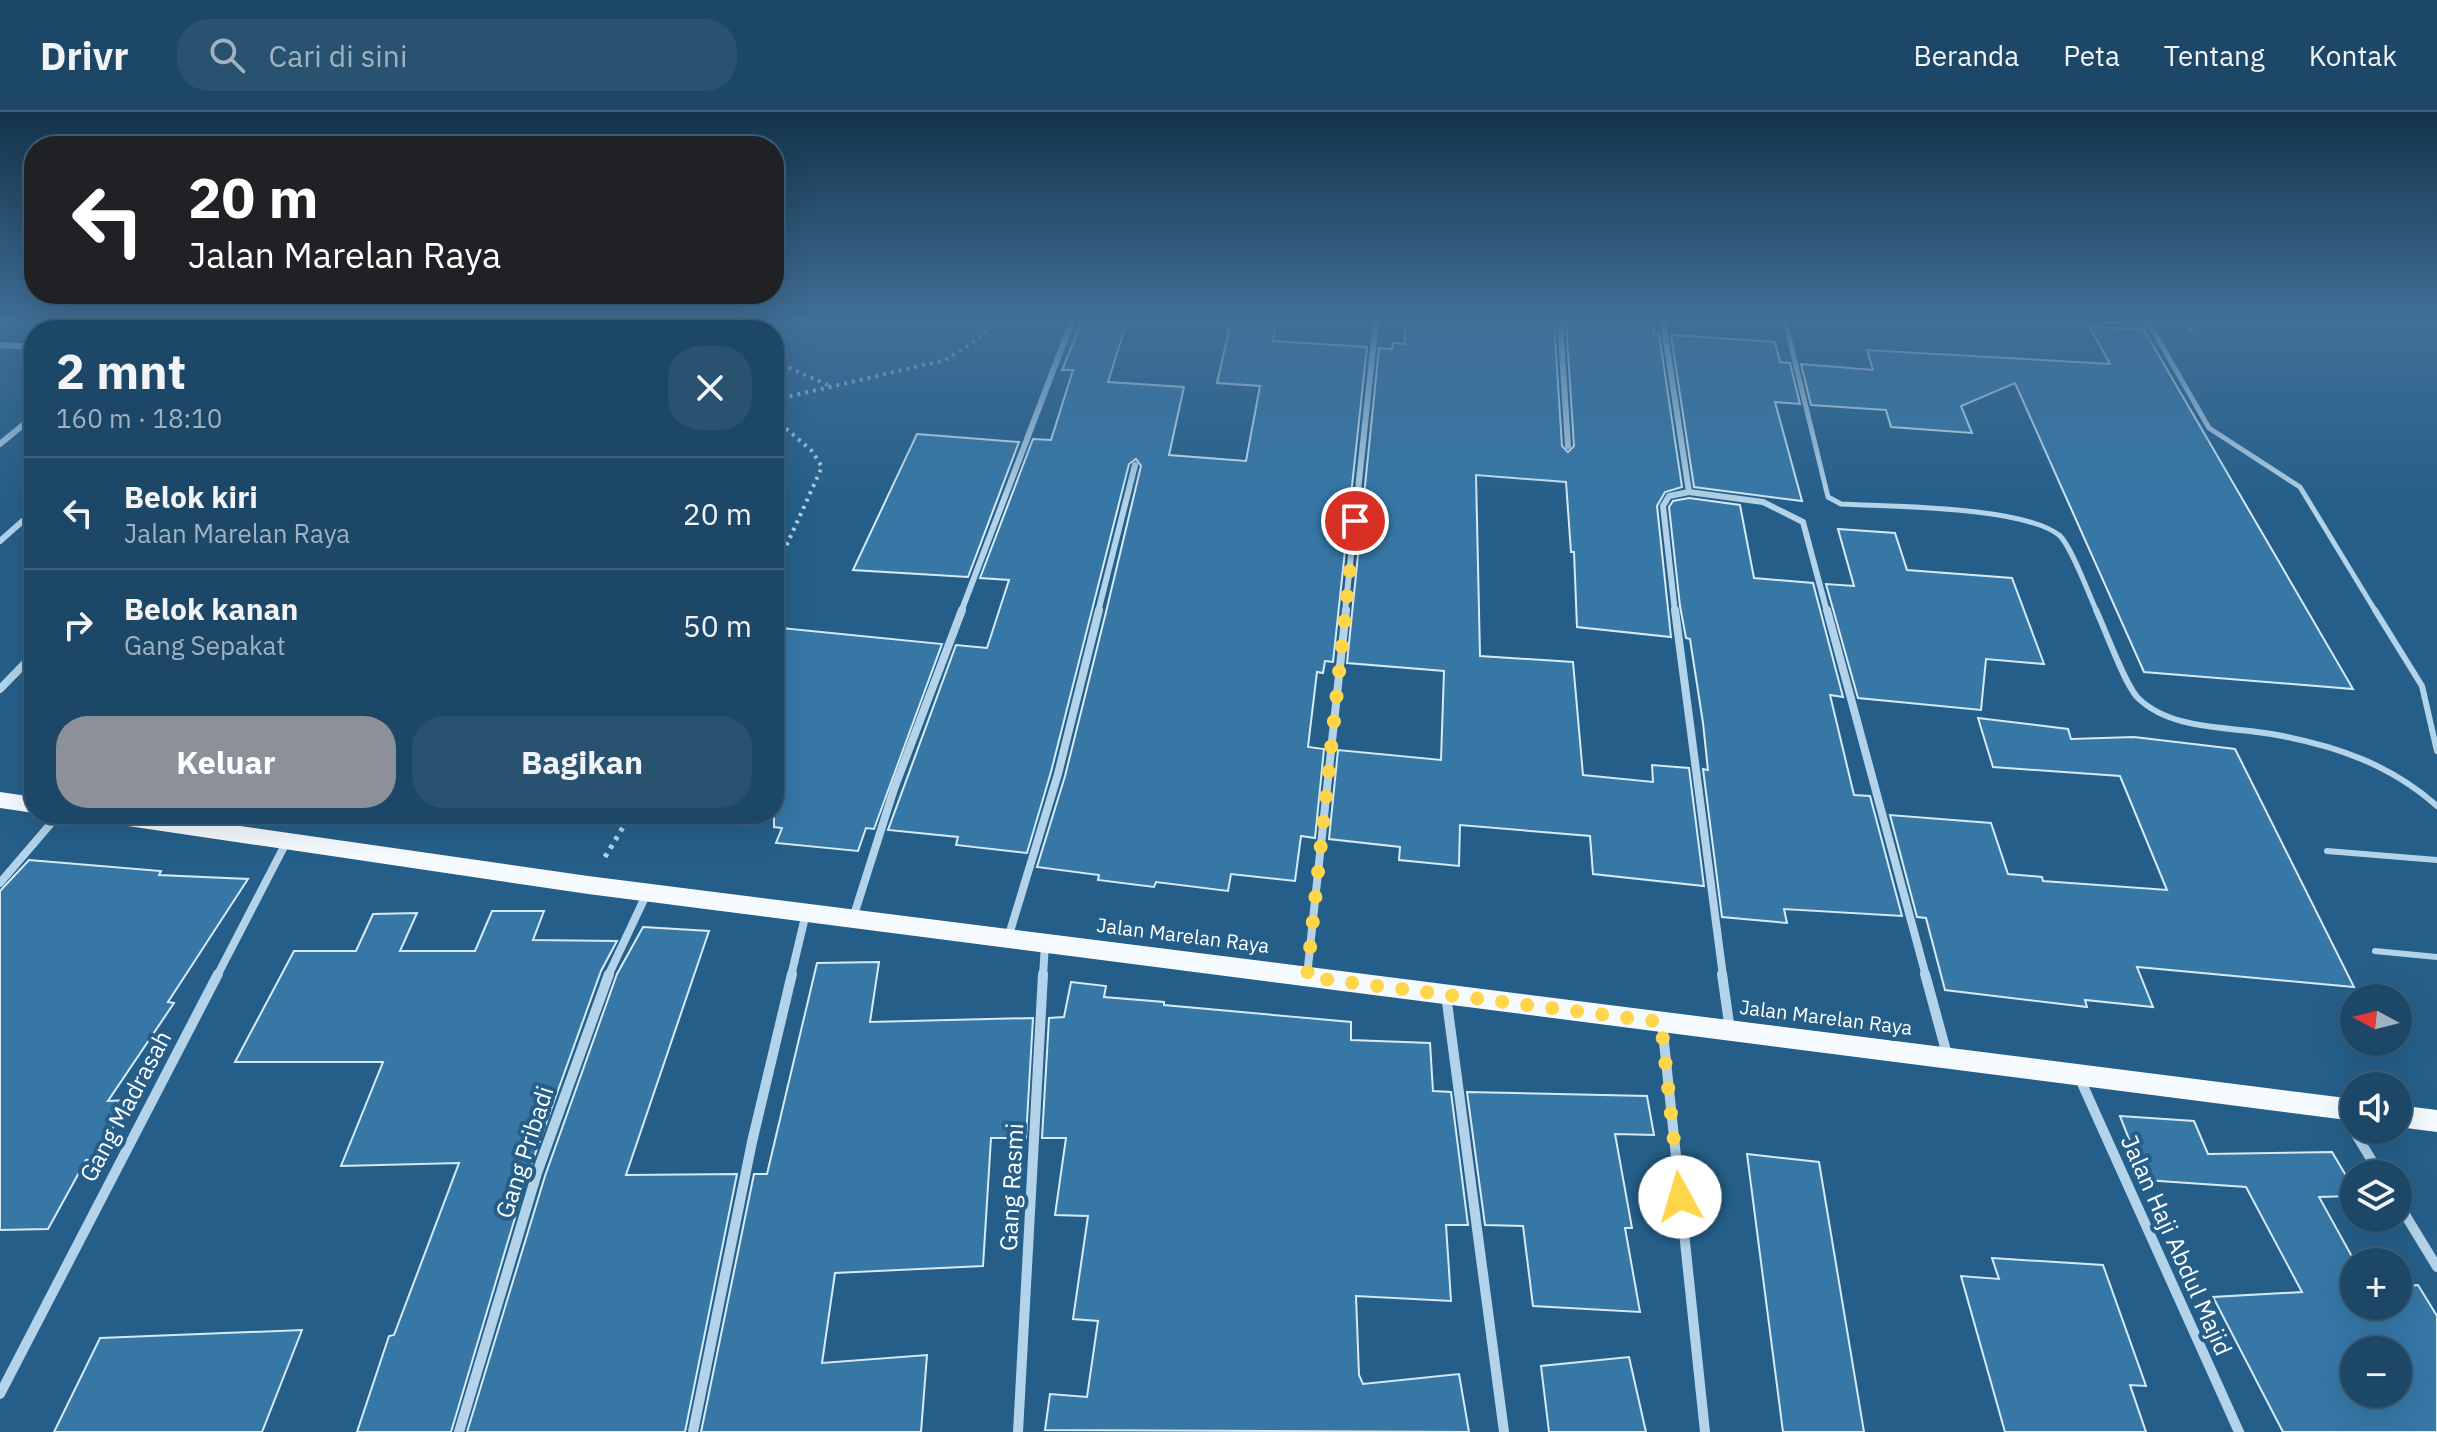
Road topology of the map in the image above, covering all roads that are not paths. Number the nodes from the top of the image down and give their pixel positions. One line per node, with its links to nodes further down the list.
1 (1049, 383): 28 (street)
2 (1370, 383): 33 (street)
3 (1564, 383): 9 (street)
4 (1672, 383): 11 (street)
5 (1800, 383): 19 (lane)
6 (2183, 383): 16 (lane)
7 (24, 424): 8 (street)
8 (0, 444)
9 (1568, 446)
10 (1135, 465): 29 (street)
11 (1689, 492): 36 (street); 37 (street)
12 (24, 520): 13 (street)
13 (0, 541)
14 (24, 664): 15 (street)
15 (0, 689)
16 (2437, 751)
17 (0, 800): 18 (main road)
18 (24, 804)
19 (2437, 806)
20 (50, 824): 25 (street)
21 (179, 824): 22 (main road, Jalan Marelan Raya)
22 (289, 838): 26 (main road, Jalan Marelan Raya); 44 (street, Gang Madrasah)
23 (2327, 851): 24 (lane)
24 (2437, 860)
25 (0, 883)
26 (647, 892): 27 (main road, Jalan Marelan Raya); 45 (street, Gang Pribadi)
27 (806, 912): 28 (main road, Jalan Marelan Raya); 46 (street)
28 (853, 919): 29 (main road, Jalan Marelan Raya)
29 (1008, 939): 30 (main road, Jalan Marelan Raya)
30 (1045, 943): 33 (main road, Jalan Marelan Raya); 47 (street, Gang Rasmi)
31 (2375, 951): 32 (lane)
32 (2437, 957)
33 (1307, 977): 34 (main road, Jalan Marelan Raya)
34 (1445, 994): 35 (main road, Jalan Marelan Raya); 48 (street)
35 (1661, 1022): 36 (main road, Jalan Marelan Raya); 49 (street)
36 (1730, 1031): 37 (main road, Jalan Marelan Raya)
37 (1948, 1058): 38 (main road, Jalan Marelan Raya)
38 (2078, 1075): 39 (main road, Jalan Marelan Raya); 50 (street, Jalan Haji Abdul Majid)
39 (2340, 1108)
40 (2412, 1118): 41 (main road)
41 (2437, 1121)
42 (2412, 1226): 43 (street)
43 (2437, 1267)
44 (0, 1394)
45 (459, 1432)
46 (693, 1432)
47 (1018, 1432)
48 (1504, 1432)
49 (1705, 1432)
50 (2239, 1432)

